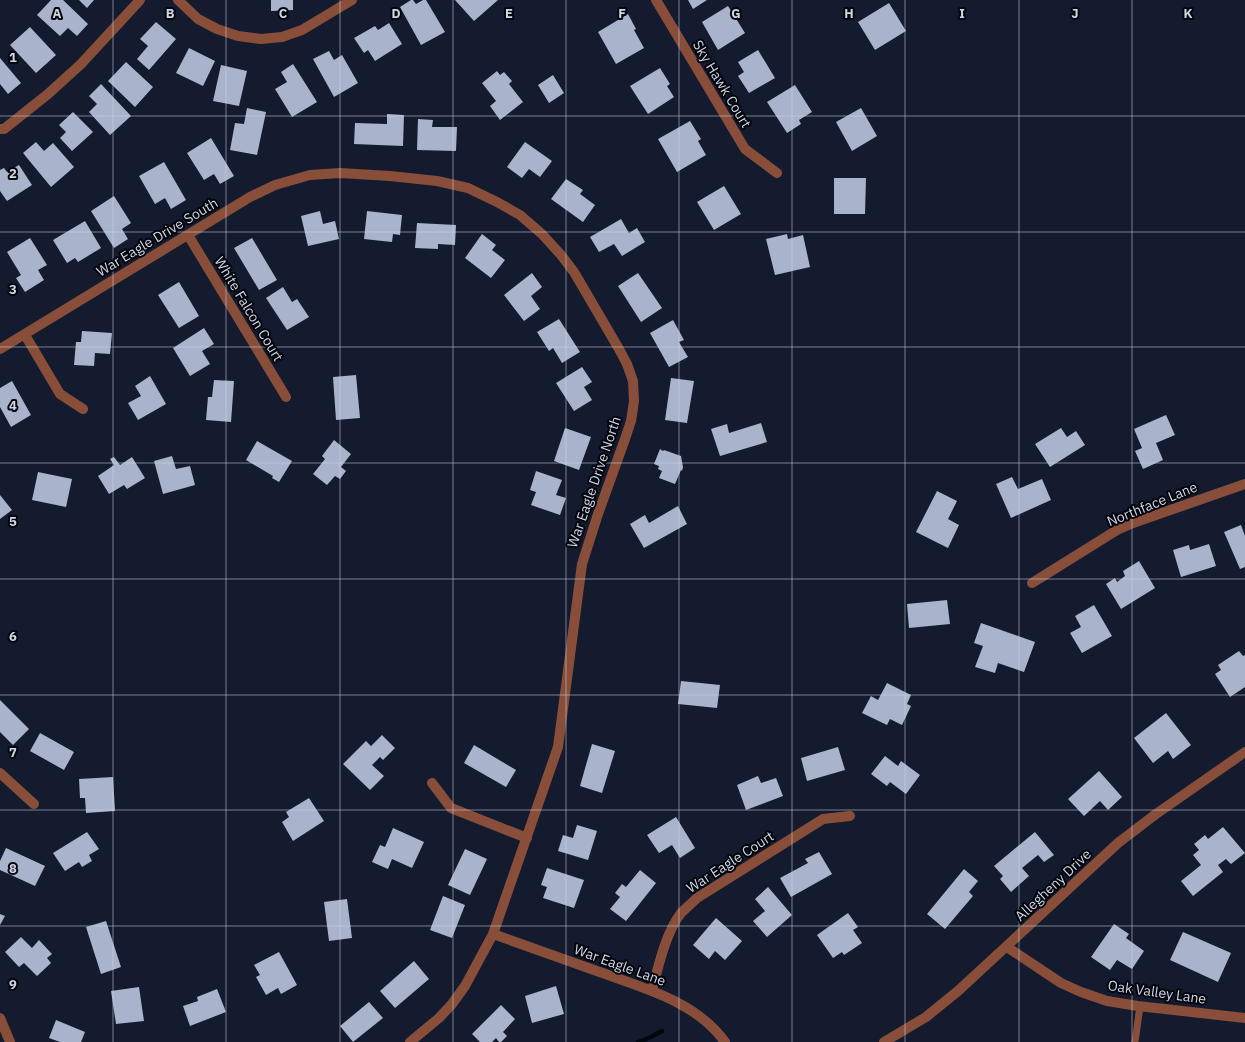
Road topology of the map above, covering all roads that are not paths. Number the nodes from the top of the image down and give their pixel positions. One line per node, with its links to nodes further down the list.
1 (140, 0): 5 (street)
2 (178, 0): 3 (street)
3 (352, 0)
4 (656, 0): 6 (street, Sky Hawk Court)
5 (0, 129)
6 (777, 173)
7 (310, 175): 8 (street, War Eagle Drive South); 20 (street, War Eagle Drive North)
8 (188, 235): 9 (street, War Eagle Drive South); 11 (street, White Falcon Court)
9 (25, 335): 10 (street, War Eagle Drive South); 12 (street)
10 (0, 349)
11 (286, 397)
12 (83, 409)
13 (1245, 484): 14 (street, Northface Lane)
14 (1032, 583)
15 (1245, 752): 22 (street, Allegheny Drive)
16 (0, 773): 18 (street)
17 (432, 783): 20 (street)
18 (34, 804)
19 (850, 816): 23 (street, War Eagle Court)
20 (527, 838): 21 (street, War Eagle Drive North)
21 (493, 934): 23 (street, War Eagle Lane); 28 (street, War Eagle Drive North)
22 (1006, 947): 24 (street, Oak Valley Lane); 30 (street, Allegheny Drive)
23 (652, 991): 29 (street, War Eagle Lane)
24 (1140, 1006): 26 (street, Oak Valley Lane); 31 (lane)
25 (0, 1018): 27 (street)
26 (1245, 1018)
27 (10, 1042)
28 (410, 1042)
29 (725, 1042)
30 (884, 1042)
31 (1135, 1042)

